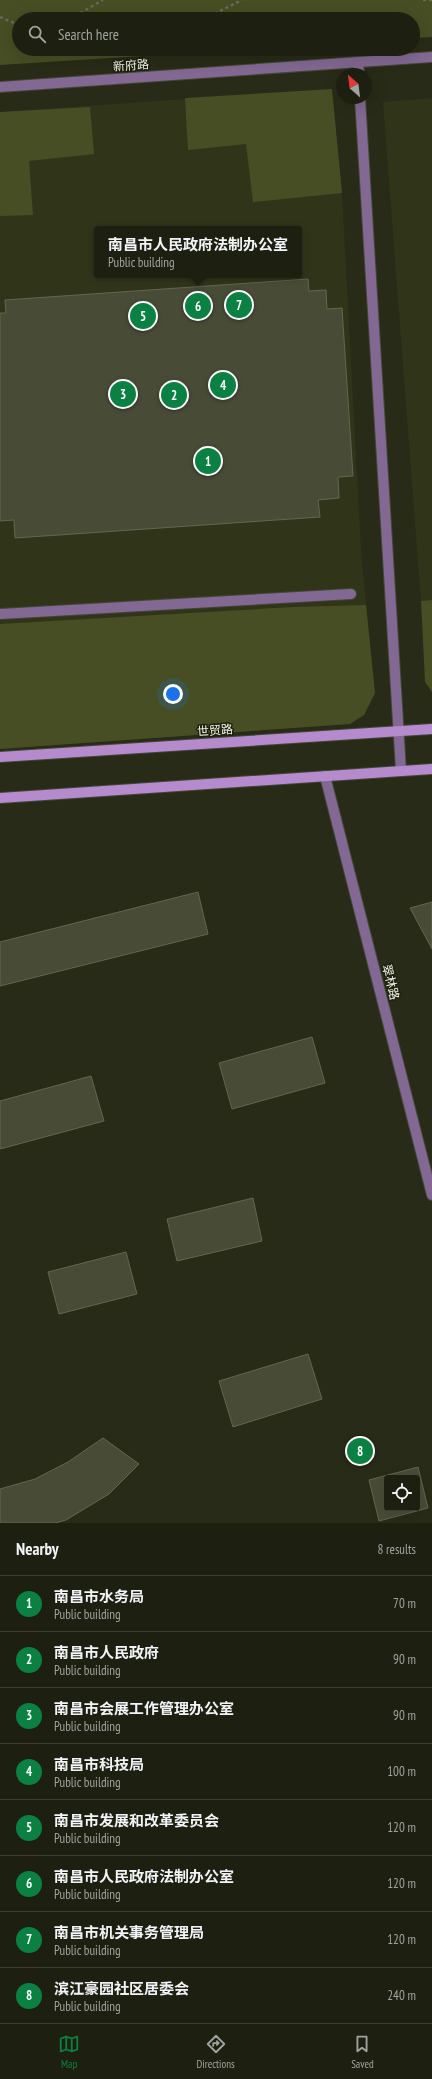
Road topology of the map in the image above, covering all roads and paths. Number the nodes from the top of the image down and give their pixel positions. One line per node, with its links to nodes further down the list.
1 (103, 0): 5 (path)
2 (242, 0): 6 (path)
3 (423, 0): 4 (path)
4 (432, 0)
5 (82, 12)
6 (218, 12)
7 (0, 17): 8 (path)
8 (12, 22)
9 (432, 57): 10 (street, 新府路)
10 (358, 62): 11 (street); 12 (street, 新府路)
11 (358, 68)
12 (0, 87)
13 (360, 104): 17 (street)
14 (351, 594): 15 (street)
15 (0, 614)
16 (432, 729): 17 (main road, 世贸路)
17 (398, 731): 18 (main road, 世贸路); 20 (street)
18 (0, 757)
19 (432, 769): 20 (main road)
20 (401, 772): 21 (main road)
21 (325, 776): 22 (main road); 23 (street, 翠林路)
22 (0, 798)
23 (432, 1195)

